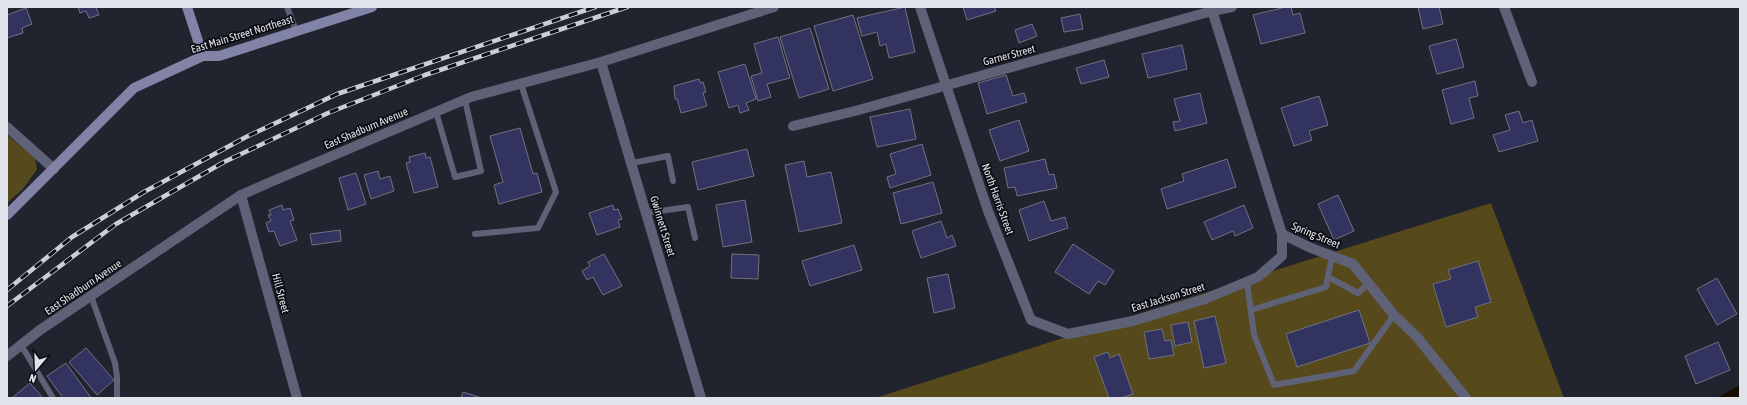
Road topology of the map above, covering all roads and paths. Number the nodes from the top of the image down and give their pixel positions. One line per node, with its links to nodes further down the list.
1 (187, 7): 10 (street)
2 (287, 7): 9 (lane)
3 (372, 7): 9 (street, East Main Street Northeast)
4 (774, 7): 11 (street, East Shadburn Avenue)
5 (920, 7): 14 (street, North Harris Street)
6 (1232, 7): 8 (street, Garner Street)
7 (1504, 7): 12 (street)
8 (1211, 9): 14 (street, Garner Street); 26 (street, Spring Street)
9 (296, 30): 10 (street, East Main Street Northeast)
10 (204, 56): 20 (street, East Main Street Northeast)
11 (601, 62): 13 (street, East Shadburn Avenue); 19 (street, Gwinnett Street)
12 (1532, 82)
13 (521, 84): 15 (street, East Shadburn Avenue); 25 (lane)
14 (947, 84): 17 (street, Garner Street); 35 (street, North Harris Street)
15 (465, 100): 16 (street, East Shadburn Avenue); 16 (lane)
16 (436, 112): 22 (street, East Shadburn Avenue)
17 (793, 126)
18 (7, 127): 20 (street)
19 (632, 163): 21 (lane); 23 (street, Gwinnett Street)
20 (54, 169): 24 (street, East Main Street Northeast)
21 (673, 181)
22 (242, 195): 32 (street, East Shadburn Avenue); 40 (street, Hill Street)
23 (646, 213): 27 (lane); 41 (street, Gwinnett Street)
24 (7, 215)
25 (475, 234)
26 (1282, 234): 28 (street, Spring Street); 30 (street, East Jackson Street)
27 (695, 238)
28 (1332, 255): 29 (lane); 31 (street, Spring Street)
29 (1328, 277): 31 (lane); 33 (lane)
30 (1247, 282): 33 (lane); 35 (street, East Jackson Street)
31 (1369, 284): 34 (street, Spring Street)
32 (91, 296): 36 (street, East Shadburn Avenue); 39 (lane)
33 (1251, 310): 34 (lane)
34 (1394, 315): 42 (street, Spring Street)
35 (1031, 320)
36 (20, 345): 37 (street, East Shadburn Avenue); 38 (lane)
37 (7, 356)
38 (54, 398)
39 (117, 398)
40 (297, 398)
41 (701, 398)
42 (1466, 398)

